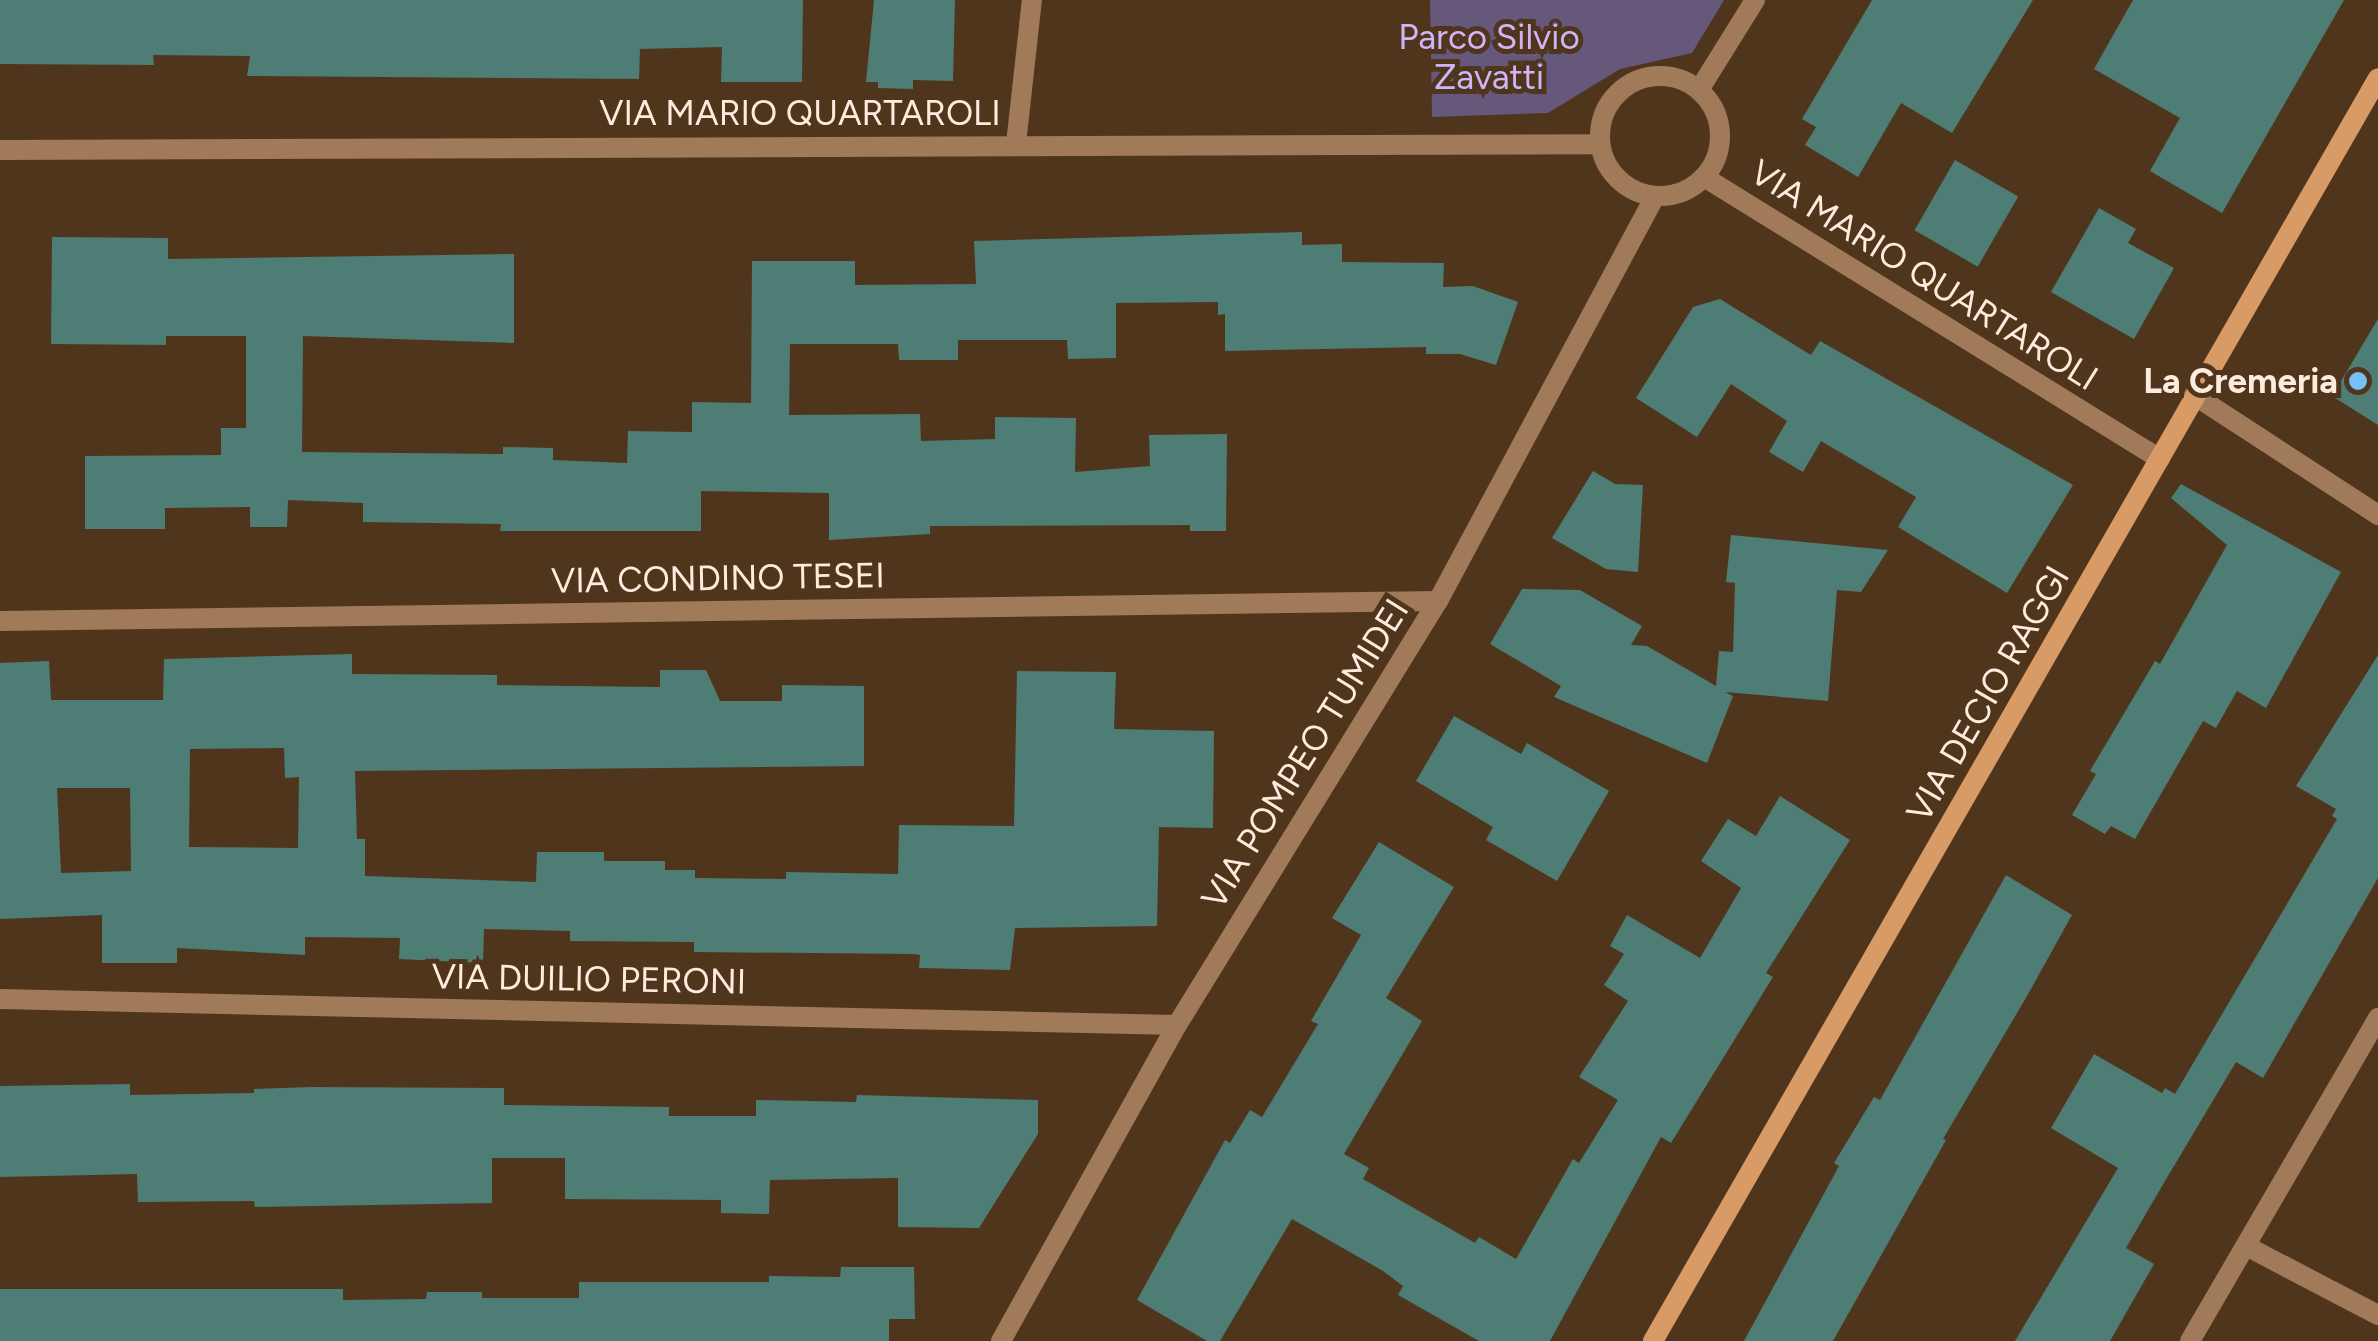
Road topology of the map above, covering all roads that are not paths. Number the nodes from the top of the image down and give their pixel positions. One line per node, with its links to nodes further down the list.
1 (1032, 0): 5 (street)
2 (1755, 0): 4 (street)
3 (2378, 78): 10 (main road, VIA DECIO RAGGI)
4 (1699, 90): 6 (street); 8 (street)
5 (1016, 144): 6 (street, VIA MARIO QUARTAROLI); 7 (street, VIA MARIO QUARTAROLI)
6 (1600, 144): 9 (street)
7 (0, 150)
8 (1704, 177): 9 (street); 11 (street, VIA MARIO QUARTAROLI)
9 (1655, 196): 13 (street, VIA POMPEO TUMIDEI)
10 (2194, 395): 11 (main road, VIA DECIO RAGGI); 12 (street)
11 (2160, 459): 21 (main road, VIA DECIO RAGGI)
12 (2378, 515)
13 (1438, 601): 14 (street, VIA CONDINO TESEI); 17 (street, VIA POMPEO TUMIDEI)
14 (0, 621)
15 (0, 998): 17 (street, VIA DUILIO PERONI)
16 (2378, 1018): 18 (street)
17 (1177, 1025): 20 (street, VIA POMPEO TUMIDEI)
18 (2248, 1246): 19 (street); 22 (street)
19 (2378, 1315)
20 (1000, 1341)
21 (1652, 1341)
22 (2190, 1341)

